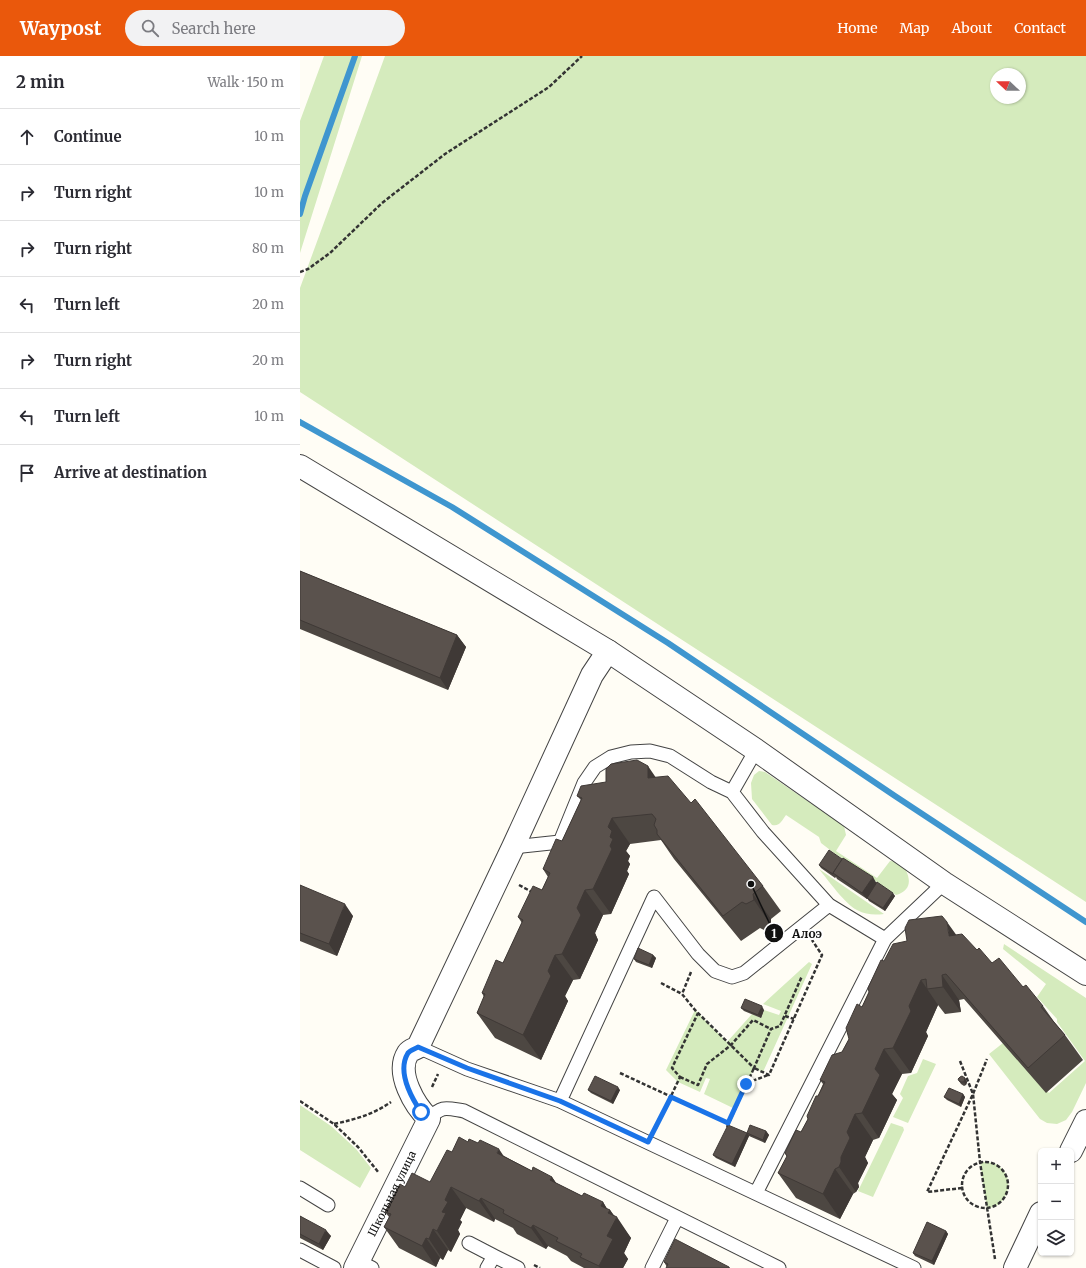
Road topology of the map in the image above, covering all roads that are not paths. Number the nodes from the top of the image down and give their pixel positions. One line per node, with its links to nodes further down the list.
1 (300, 466): 2 (street)
2 (608, 651): 3 (street); 5 (street)
3 (756, 750): 4 (lane); 6 (street)
4 (732, 792): 5 (lane); 7 (lane)
5 (513, 847): 10 (street)
6 (944, 883): 8 (lane); 9 (street)
7 (829, 905): 8 (lane); 11 (lane)
8 (885, 938): 16 (lane)
9 (1086, 974)
10 (418, 1047): 11 (lane); 12 (street)
11 (560, 1101): 16 (lane)
12 (430, 1119): 19 (lane); 24 (street, Школьная улица)
13 (1086, 1121): 14 (street)
14 (1073, 1148)
15 (300, 1188): 17 (lane)
16 (756, 1193): 30 (lane)
17 (328, 1205)
18 (1038, 1217): 23 (street)
19 (677, 1218): 28 (lane); 29 (lane)
20 (469, 1243): 22 (lane)
21 (300, 1250): 25 (lane)
22 (494, 1256): 26 (lane); 27 (lane)
23 (1005, 1264)
24 (362, 1266)
25 (329, 1267)
26 (487, 1268)
27 (518, 1268)
28 (652, 1268)
29 (779, 1268)
30 (914, 1268)

